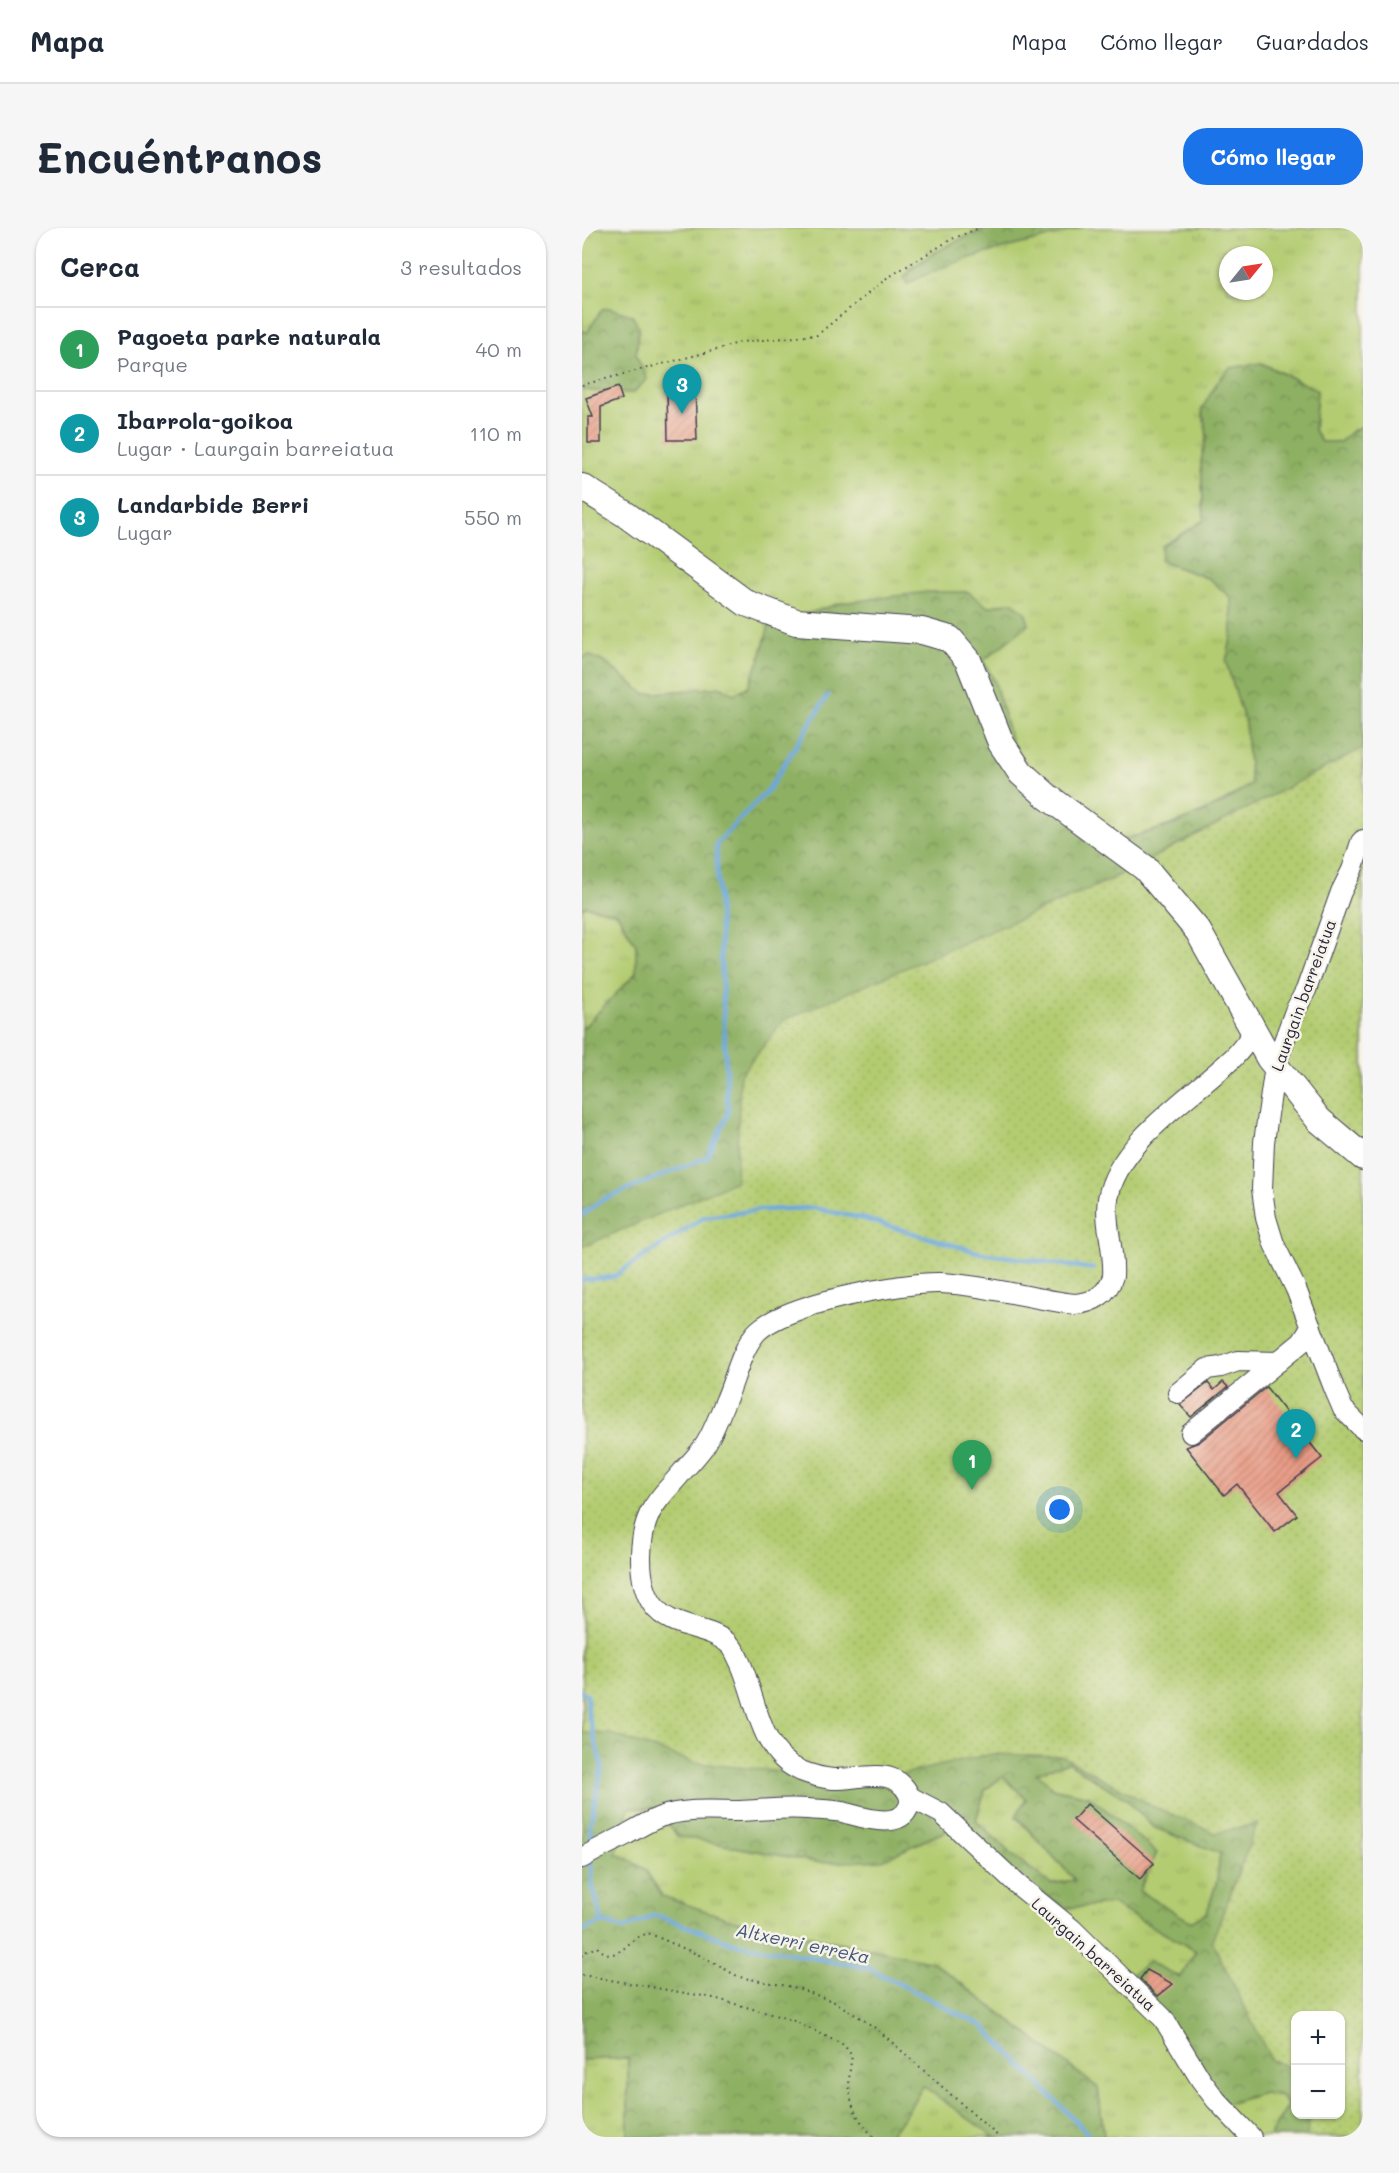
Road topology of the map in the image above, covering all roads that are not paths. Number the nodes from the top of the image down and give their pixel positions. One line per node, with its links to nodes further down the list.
1 (582, 487): 3 (main road)
2 (1363, 840): 4 (street, Laurgain barreiatua)
3 (1254, 1032): 4 (main road); 11 (street, Laurgain barreiatua)
4 (1275, 1066): 5 (main road); 6 (street, Laurgain barreiatua)
5 (1363, 1156)
6 (1311, 1328): 7 (street); 9 (street, Laurgain barreiatua)
7 (1278, 1362): 8 (street); 10 (street)
8 (1178, 1393)
9 (1360, 1427)
10 (1191, 1433)
11 (910, 1797): 12 (street); 13 (street, Laurgain barreiatua)
12 (587, 1853)
13 (1251, 2137)

